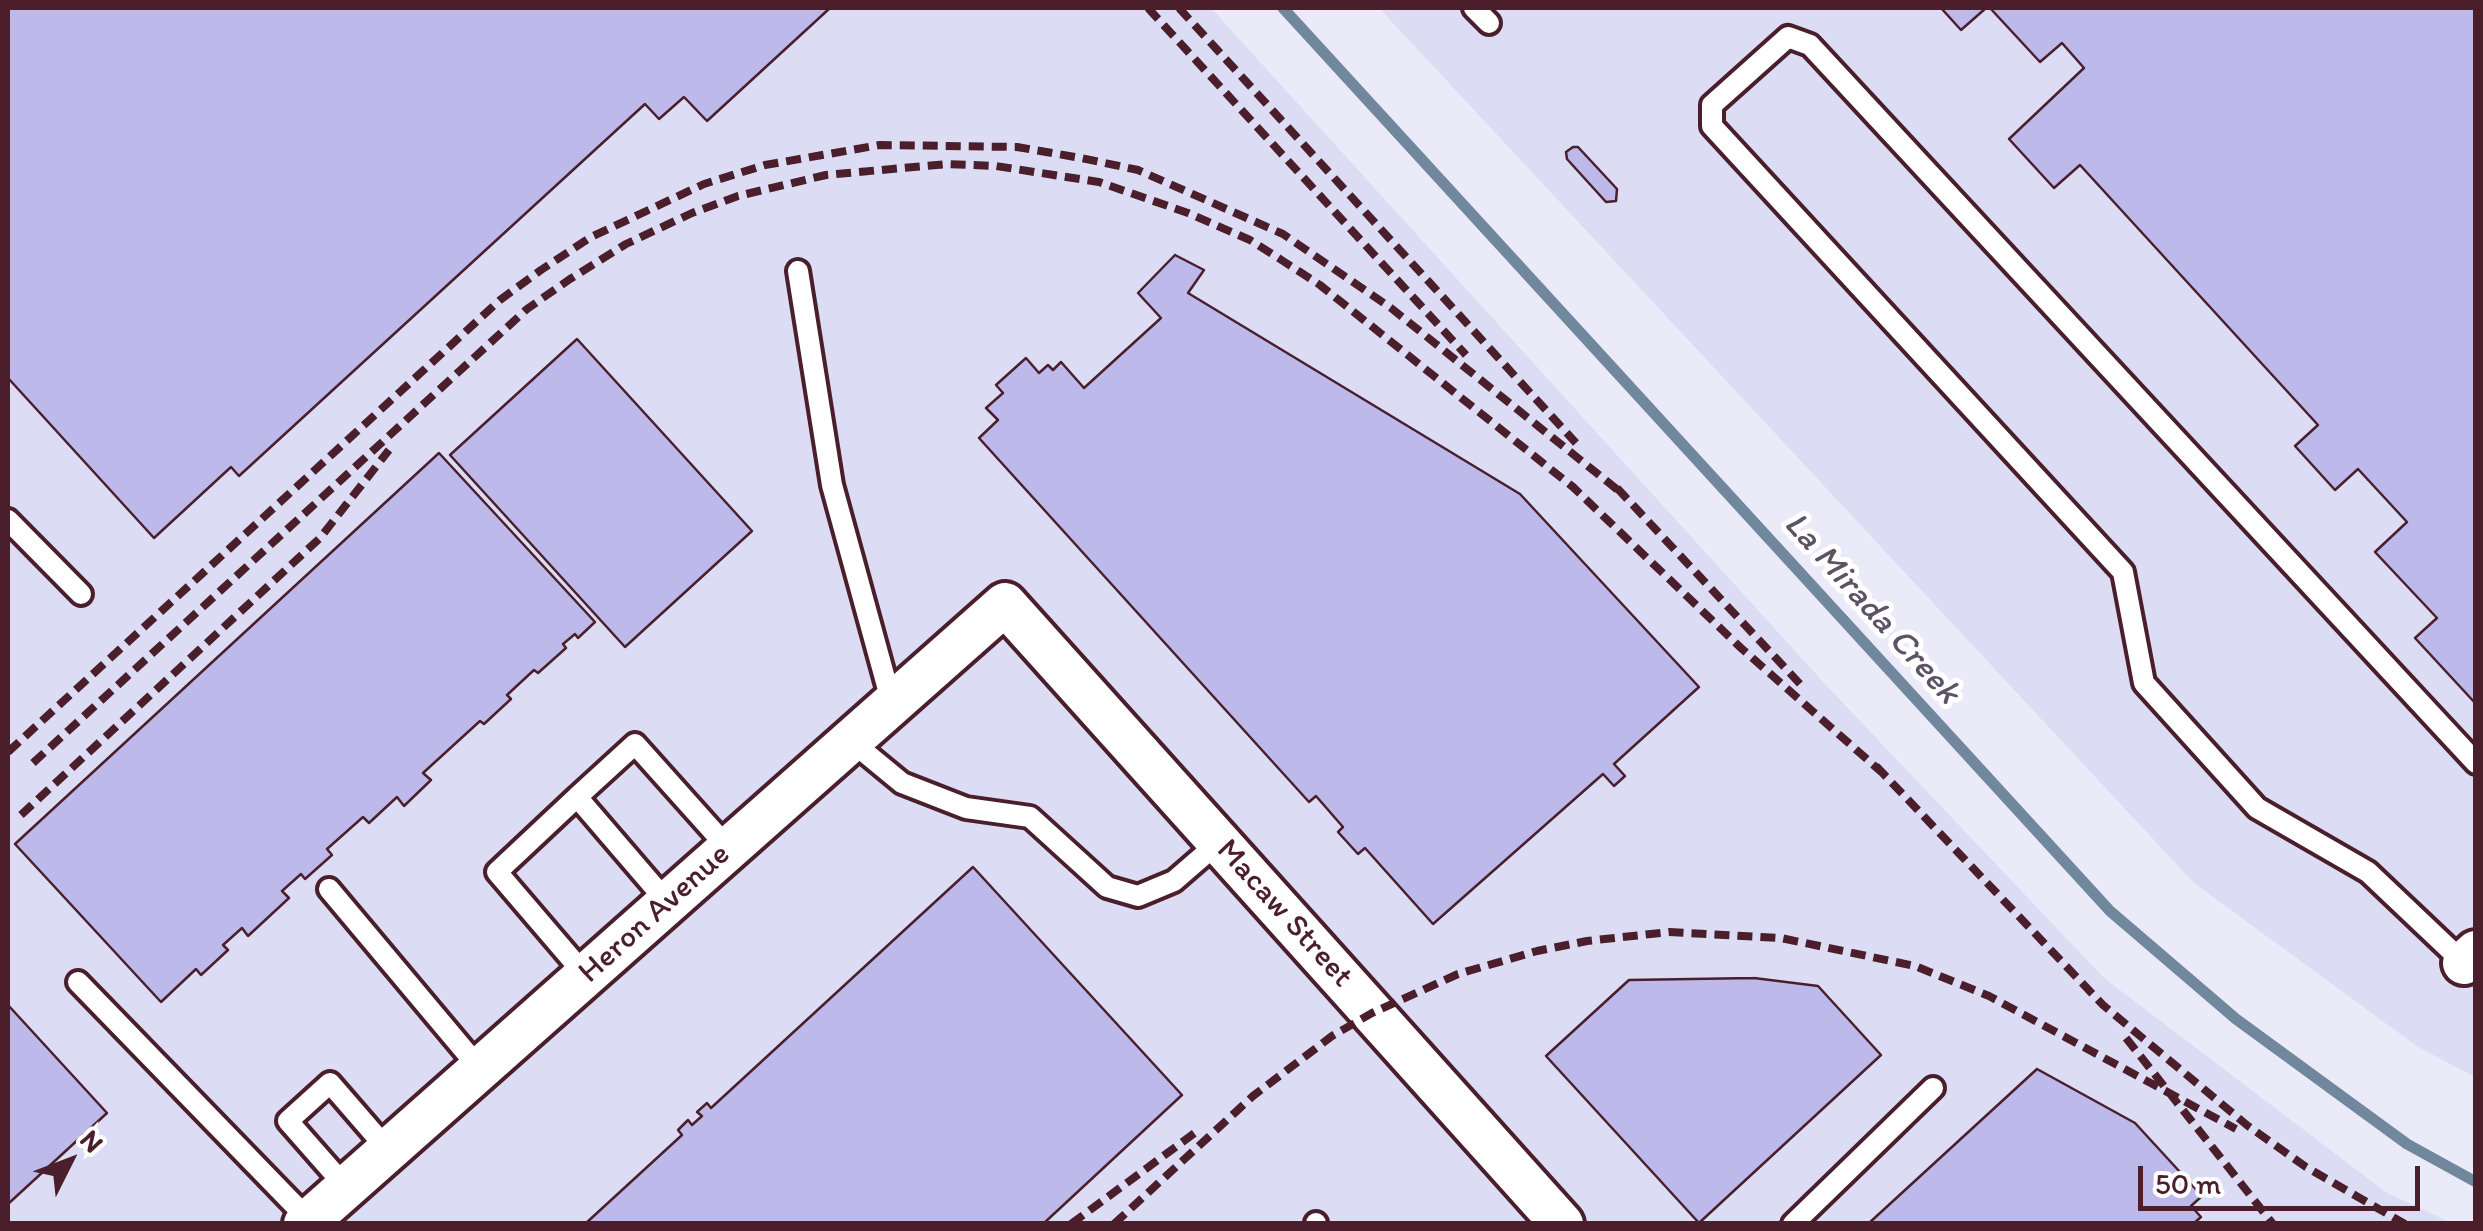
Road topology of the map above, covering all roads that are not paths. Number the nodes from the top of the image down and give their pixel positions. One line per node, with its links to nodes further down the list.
1 (798, 271): 5 (lane)
2 (8, 520): 3 (lane)
3 (80, 594)
4 (1005, 604): 5 (street, Heron Avenue); 9 (street, Macaw Street)
5 (892, 704): 6 (street, Heron Avenue)
6 (851, 741): 9 (lane); 10 (street, Heron Avenue)
7 (2476, 764): 13 (lane)
8 (578, 797): 10 (lane); 12 (lane); 14 (lane)
9 (1219, 842): 21 (street, Macaw Street)
10 (729, 849): 12 (street, Heron Avenue)
11 (330, 889): 16 (lane)
12 (668, 903): 14 (street, Heron Avenue)
13 (2470, 957)
14 (586, 976): 16 (street, Heron Avenue)
15 (78, 982): 20 (lane)
16 (480, 1069): 18 (street, Heron Avenue)
17 (1934, 1088): 22 (lane)
18 (388, 1150): 19 (street, Heron Avenue); 19 (lane)
19 (346, 1187): 20 (street, Heron Avenue)
20 (307, 1222)
21 (1562, 1224)
22 (1793, 1224)

